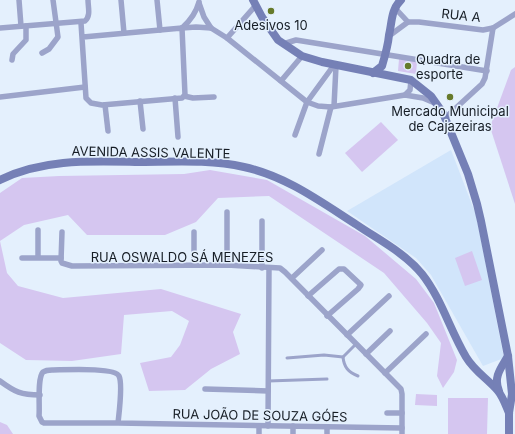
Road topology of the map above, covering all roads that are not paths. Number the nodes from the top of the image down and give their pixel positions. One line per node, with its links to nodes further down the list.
1 (19, 0): 13 (street)
2 (53, 0): 12 (street)
3 (88, 0): 10 (street)
4 (121, 0): 19 (street)
5 (157, 0): 18 (street)
6 (199, 2): 15 (street); 16 (street)
7 (255, 2): 22 (street); 23 (main road)
8 (397, 2): 11 (street); 20 (main road)
9 (515, 14): 17 (street, RUA A)
10 (81, 22): 12 (street); 21 (street)
11 (408, 22): 17 (street, RUA A); 20 (street)
12 (55, 23): 13 (street); 24 (street)
13 (23, 26): 14 (street); 27 (street)
14 (0, 28)
15 (182, 28): 16 (street); 18 (street); 37 (street)
16 (211, 28): 22 (street)
17 (493, 28): 30 (street)
18 (160, 30): 19 (street)
19 (124, 33): 21 (street)
20 (389, 36): 25 (main road)
21 (83, 37): 35 (street)
22 (226, 38): 34 (street)
23 (283, 44): 25 (street); 26 (main road)
24 (42, 53)
25 (385, 54): 29 (main road); 30 (street)
26 (302, 56): 28 (main road); 34 (street)
27 (12, 60)
28 (335, 65): 31 (main road); 42 (street); 45 (street)
29 (382, 66): 31 (main road); 32 (main road)
30 (487, 71): 46 (street)
31 (373, 72): 32 (main road)
32 (386, 75): 33 (main road)
33 (411, 80): 36 (street); 43 (main road)
34 (281, 81): 42 (street)
35 (85, 87): 38 (street); 44 (street)
36 (405, 95): 43 (street); 45 (street)
37 (184, 96): 39 (street); 40 (street)
38 (0, 97)
39 (214, 97)
40 (175, 98): 41 (street); 50 (street)
41 (140, 101): 44 (street); 47 (street)
42 (307, 102): 45 (street); 49 (street)
43 (438, 104): 46 (main road)
44 (105, 105): 48 (street)
45 (333, 107): 51 (street)
46 (445, 118): 76 (main road)
47 (142, 129)
48 (108, 131)
49 (295, 135)
50 (178, 137)
51 (319, 154)
52 (0, 180): 79 (main road, AVENIDA ASSIS VALENTE)
53 (227, 212): 63 (street)
54 (262, 221): 64 (street)
55 (38, 230): 59 (street)
56 (62, 232): 61 (street)
57 (194, 232): 62 (street)
58 (322, 250): 66 (street)
59 (38, 257): 60 (street); 61 (street)
60 (22, 258)
61 (61, 258): 62 (street, RUA OSWALDO SÁ MENEZES)
62 (194, 265): 63 (street, RUA OSWALDO SÁ MENEZES)
63 (227, 265): 64 (street, RUA OSWALDO SÁ MENEZES)
64 (262, 268): 65 (street, RUA OSWALDO SÁ MENEZES)
65 (269, 268): 66 (street, RUA OSWALDO SÁ MENEZES); 85 (street)
66 (292, 278): 67 (street, RUA OSWALDO SÁ MENEZES)
67 (308, 296): 69 (street, RUA OSWALDO SÁ MENEZES); 69 (street)
68 (389, 296): 72 (street)
69 (327, 316): 72 (street, RUA OSWALDO SÁ MENEZES)
70 (390, 331): 74 (street)
71 (426, 334): 78 (street)
72 (347, 335): 73 (street, RUA OSWALDO SÁ MENEZES)
73 (356, 344): 74 (street, RUA OSWALDO SÁ MENEZES); 75 (lane)
74 (366, 354): 78 (street, RUA OSWALDO SÁ MENEZES)
75 (343, 356): 77 (lane); 81 (lane)
76 (508, 356): 80 (main road); 82 (main road)
77 (287, 358)
78 (385, 373): 92 (street, RUA OSWALDO SÁ MENEZES)
79 (478, 373): 80 (main road); 88 (main road, AVENIDA ASSIS VALENTE)
80 (497, 374): 82 (main road); 88 (main road)
81 (358, 376)
82 (511, 377): 89 (main road)
83 (327, 379): 85 (lane)
84 (0, 381): 90 (street)
85 (268, 381): 87 (street)
86 (205, 389): 87 (street)
87 (268, 391): 96 (street)
88 (499, 392): 89 (main road); 93 (main road, AVENIDA ASSIS VALENTE)
89 (513, 394): 93 (main road)
90 (40, 395): 94 (street, RUA JOÃO DE SOUZA GÓES); 94 (street, RUA JOÃO DE SOUZA GÓES)
91 (387, 413): 92 (street)
92 (402, 413): 99 (street, RUA OSWALDO SÁ MENEZES)
93 (509, 413): 103 (main road)
94 (118, 423): 95 (street, RUA JOÃO DE SOUZA GÓES)
95 (259, 426): 96 (street, RUA JOÃO DE SOUZA GÓES); 100 (street)
96 (268, 426): 97 (street, RUA JOÃO DE SOUZA GÓES)
97 (293, 426): 98 (street, RUA JOÃO DE SOUZA GÓES); 101 (street)
98 (327, 427): 99 (street, RUA JOÃO DE SOUZA GÓES); 102 (street)
99 (402, 431)
100 (259, 434)
101 (293, 434)
102 (327, 434)
103 (509, 434)

